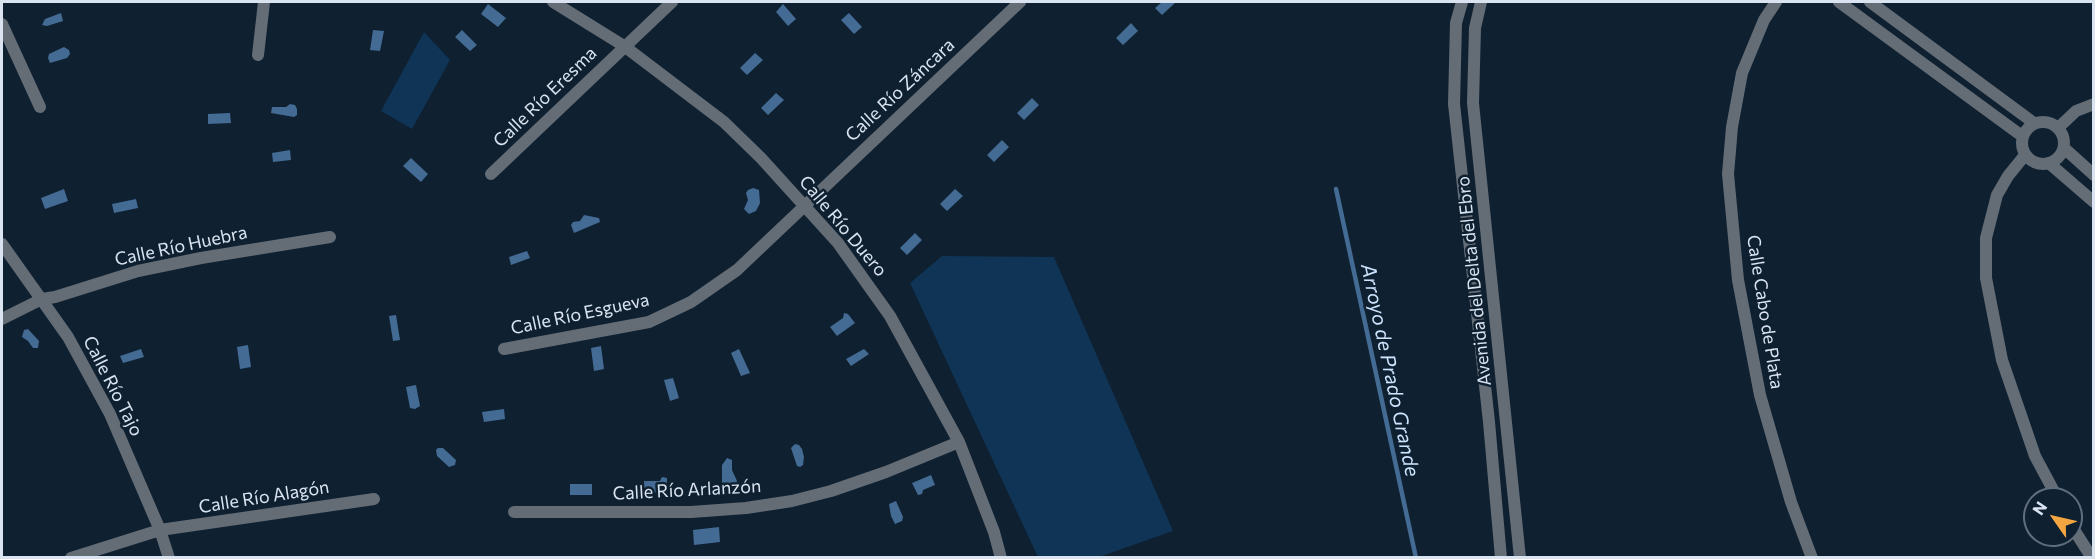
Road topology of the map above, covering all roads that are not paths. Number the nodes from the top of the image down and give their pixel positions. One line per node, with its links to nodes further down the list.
1 (264, 2): 12 (street)
2 (553, 2): 11 (street, Calle Río Duero)
3 (672, 2): 11 (street, Calle Río Eresma)
4 (1020, 2): 24 (street, Calle Río Záncara)
5 (1462, 2): 39 (street, Avenida del Delta del Ebro)
6 (1481, 2): 40 (street, Avenida del Delta del Ebro)
7 (1776, 2): 41 (street, Calle Cabo de Plata)
8 (1839, 2): 17 (street)
9 (1870, 2): 15 (street)
10 (2, 24): 14 (street)
11 (624, 46): 21 (street, Calle Río Eresma); 24 (street, Calle Río Duero)
12 (258, 55)
13 (2094, 104): 16 (street)
14 (40, 107)
15 (2034, 123): 16 (street); 17 (street)
16 (2058, 128): 18 (street)
17 (2022, 136): 19 (street)
18 (2064, 148): 20 (street); 22 (street)
19 (2025, 155): 20 (street); 31 (street)
20 (2050, 164): 23 (street)
21 (491, 174)
22 (2094, 175)
23 (2094, 202)
24 (805, 205): 29 (street, Calle Río Esgueva); 30 (street, Calle Río Duero)
25 (330, 237): 27 (street, Calle Río Huebra)
26 (2, 244): 27 (street, Calle Río Tajo)
27 (42, 299): 28 (street, Calle Río Huebra); 34 (street, Calle Río Tajo)
28 (2, 319)
29 (504, 349)
30 (959, 442): 33 (street, Calle Río Arlanzón); 38 (street, Calle Río Duero)
31 (2052, 487)
32 (374, 499): 34 (street, Calle Río Alagón)
33 (514, 512)
34 (160, 530): 36 (street, Calle Río Alagón); 37 (street, Calle Río Tajo)
35 (2083, 544): 42 (street)
36 (71, 558)
37 (169, 558)
38 (1001, 558)
39 (1501, 558)
40 (1520, 558)
41 (1812, 558)
42 (2092, 558)

